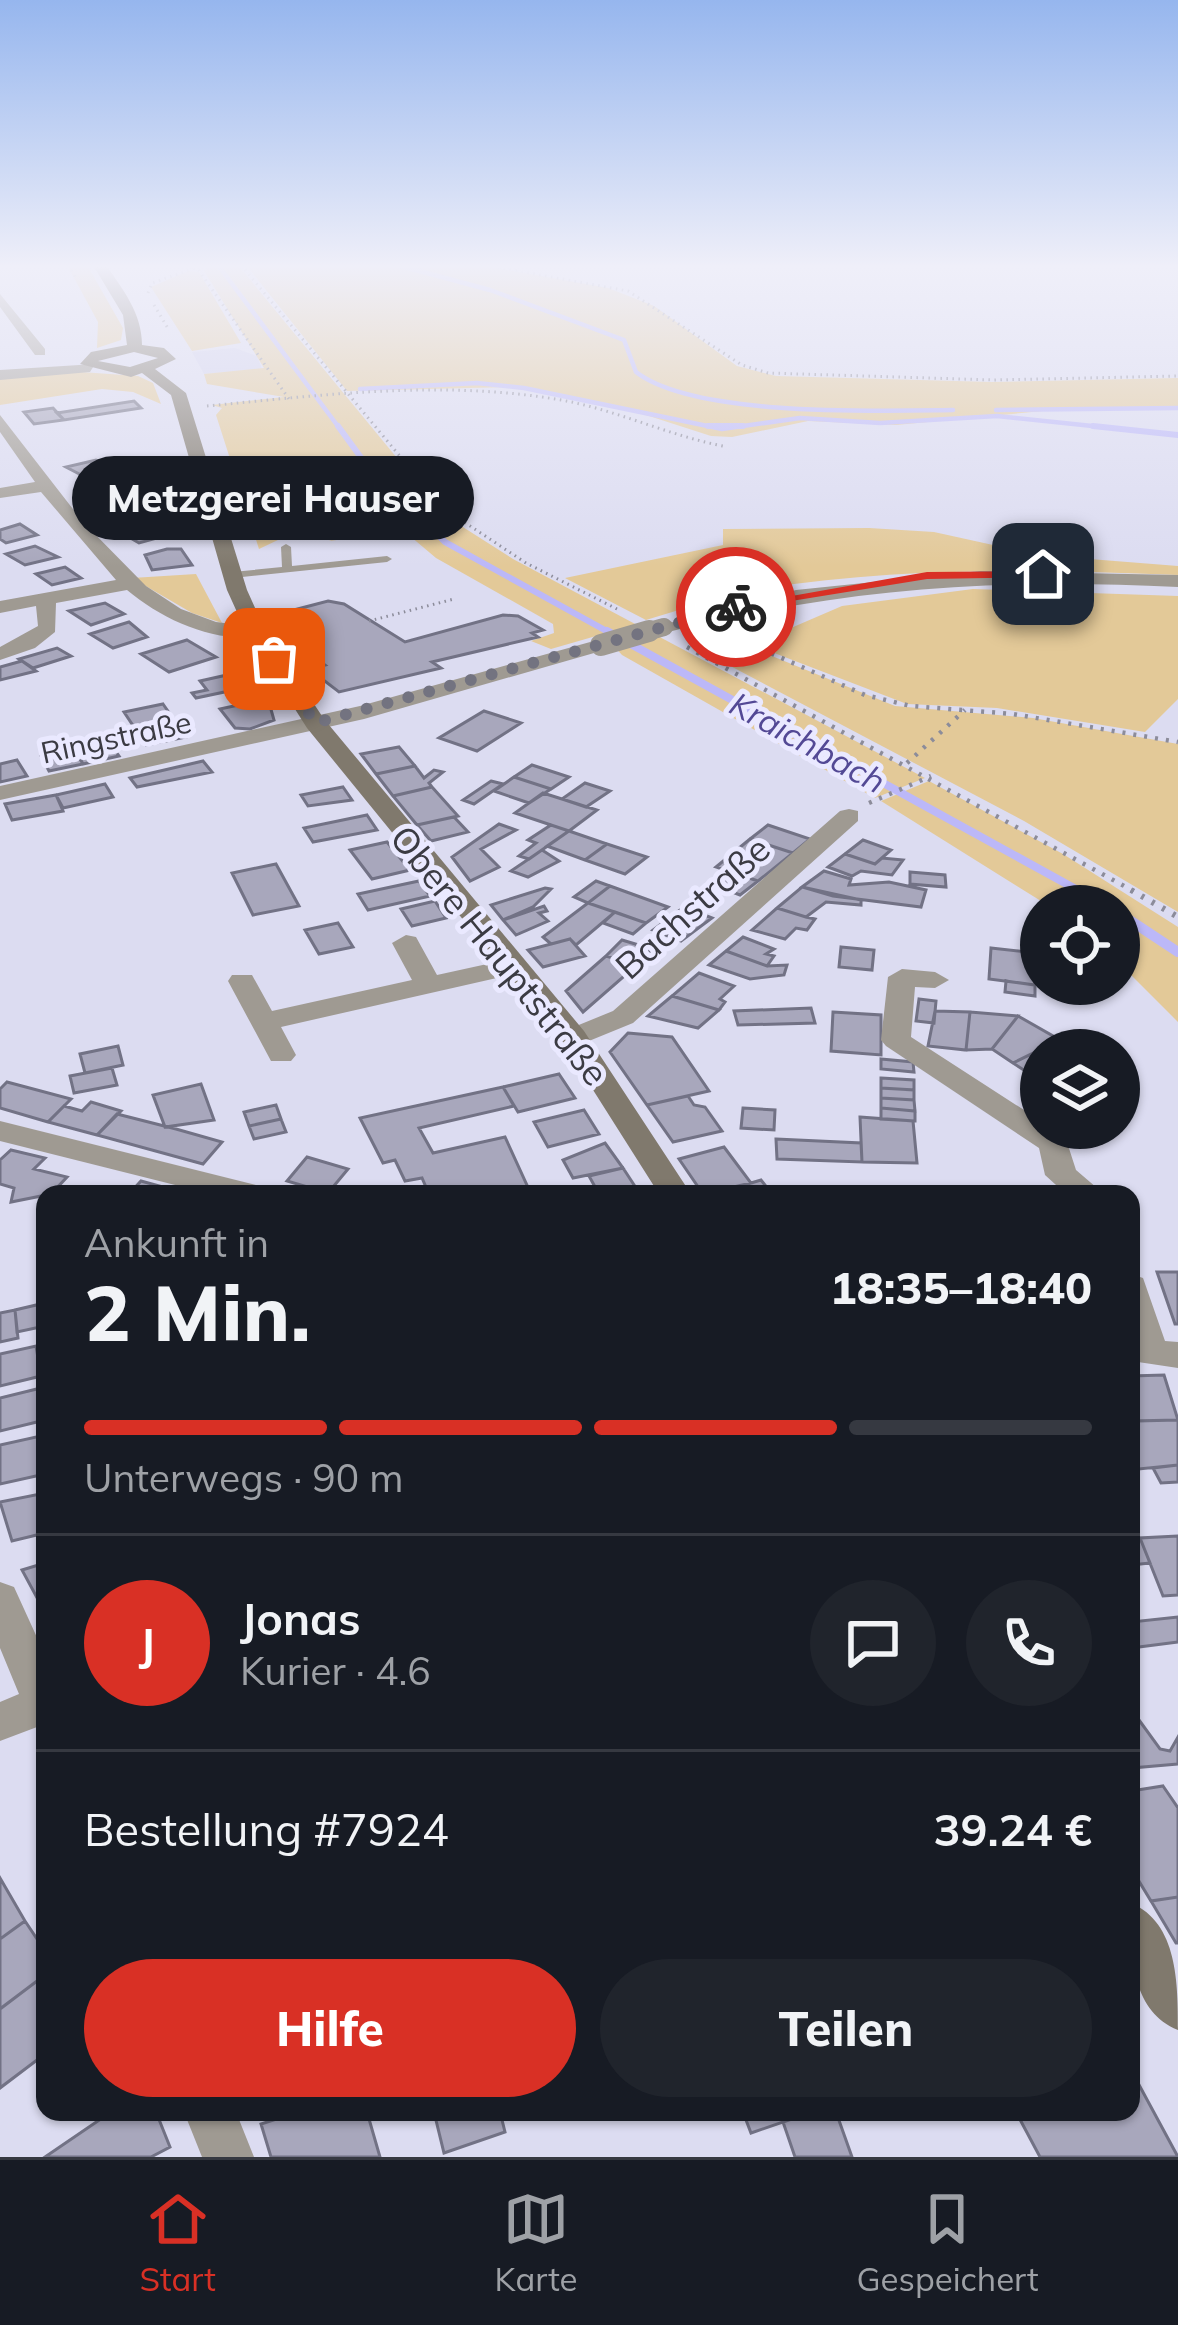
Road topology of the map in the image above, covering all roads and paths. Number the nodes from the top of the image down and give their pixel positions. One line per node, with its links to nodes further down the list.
1 (161, 366): 6 (main road, Obere Hauptstraße)
2 (266, 366): 11 (path)
3 (321, 366): 10 (path)
4 (744, 366): 8 (path)
5 (90, 367): 6 (main road); 7 (street)
6 (147, 370): 19 (main road, Obere Hauptstraße)
7 (0, 375)
8 (1178, 376)
9 (200, 389): 11 (path)
10 (344, 394): 11 (path); 13 (path); 25 (path)
11 (289, 399)
12 (0, 420): 14 (street)
13 (723, 446)
14 (49, 484): 15 (street); 21 (street)
15 (0, 493)
16 (286, 547): 18 (lane)
17 (387, 559): 18 (lane)
18 (287, 571): 19 (lane)
19 (233, 575): 27 (main road, Obere Hauptstraße)
20 (1178, 580): 29 (street, Ringstraße)
21 (126, 584): 22 (street); 27 (street)
22 (46, 599): 24 (street); 32 (street)
23 (454, 599): 26 (path)
24 (0, 608)
25 (635, 618)
26 (369, 621)
27 (256, 632): 34 (main road, Obere Hauptstraße)
28 (733, 632): 31 (path)
29 (669, 633): 31 (path); 34 (street, Ringstraße, bridge)
30 (749, 633): 33 (path)
31 (692, 650): 36 (path)
32 (0, 654)
33 (965, 710): 35 (path); 36 (path)
34 (315, 723): 38 (street, Ringstraße); 42 (main road, Obere Hauptstraße)
35 (1178, 742)
36 (907, 764): 37 (path)
37 (929, 777): 39 (path); 40 (path)
38 (0, 793)
39 (858, 810): 47 (street, Bachstraße)
40 (1178, 916)
41 (406, 943): 45 (street)
42 (514, 966): 45 (street); 47 (main road, Obere Hauptstraße)
43 (935, 980): 52 (street)
44 (242, 981): 46 (street)
45 (429, 985): 46 (street)
46 (264, 1022): 48 (street)
47 (574, 1037): 51 (main road, Obere Hauptstraße)
48 (281, 1055)
49 (0, 1131): 50 (street)
50 (217, 1185)
51 (669, 1185)
52 (1075, 1185)
53 (1140, 1314): 54 (street)
54 (1153, 1354)
55 (0, 1599): 56 (street)
56 (36, 1683)
57 (36, 1708): 58 (street)
58 (0, 1722)
59 (1140, 1942): 60 (main road)
60 (1178, 2005)
61 (214, 2121): 62 (street)
62 (228, 2157)

